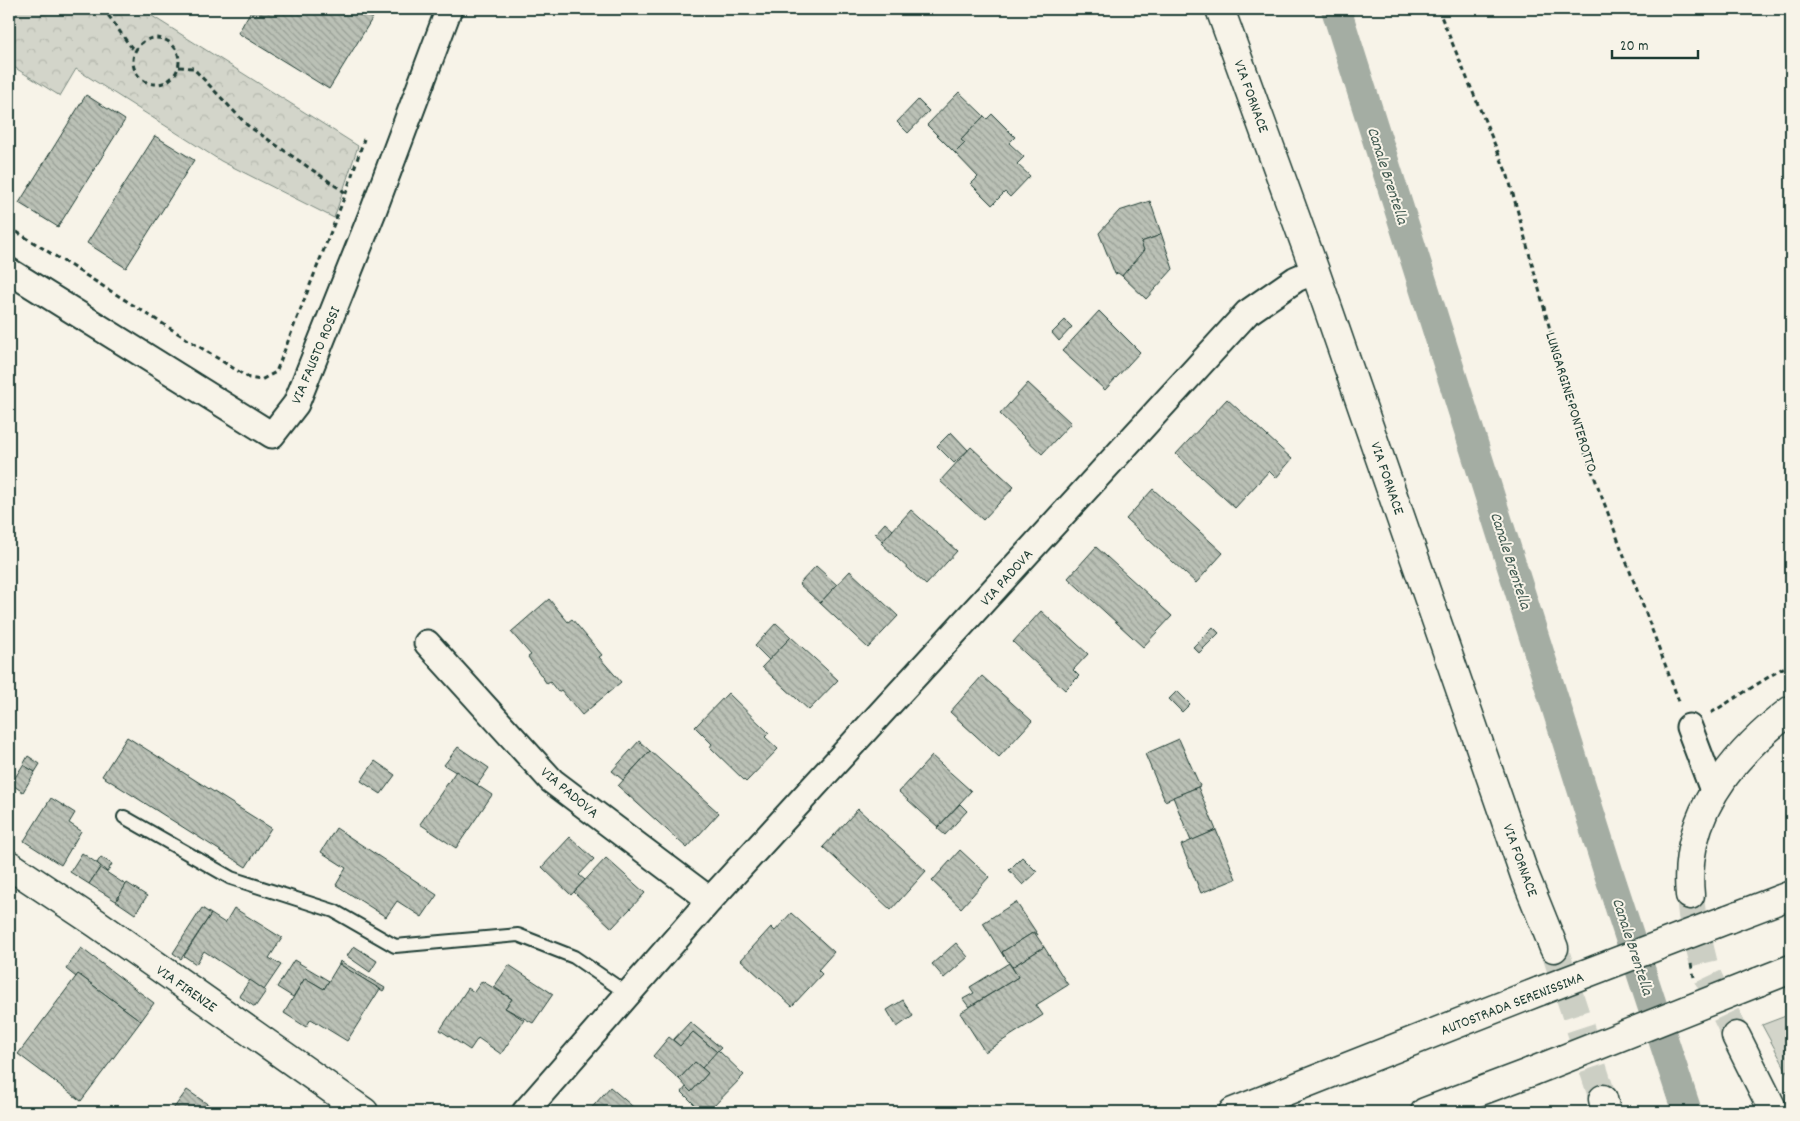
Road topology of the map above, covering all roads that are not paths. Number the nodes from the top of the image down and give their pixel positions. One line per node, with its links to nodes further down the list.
1 (449, 9): 3 (street, VIA FAUSTO ROSSI)
2 (1220, 9): 4 (main road, VIA FORNACE)
3 (9, 271)
4 (1315, 271): 13 (street, VIA PADOVA); 14 (main road, VIA FORNACE)
5 (427, 643): 13 (street, VIA PADOVA)
6 (1791, 710): 8 (main road)
7 (1689, 727): 8 (street)
8 (1714, 792): 12 (main road)
9 (124, 817): 16 (lane)
10 (9, 864): 18 (main road, VIA FIRENZE)
11 (1791, 894): 20 (main road, AUTOSTRADA SERENISSIMA, bridge)
12 (1690, 895)
13 (710, 900): 16 (street, VIA PADOVA)
14 (1554, 948)
15 (1791, 969): 21 (main road, bridge)
16 (628, 994): 19 (street, VIA PADOVA)
17 (1736, 1036): 22 (main road)
18 (364, 1112)
19 (525, 1112)
20 (1233, 1112)
21 (1425, 1112)
22 (1774, 1112)

